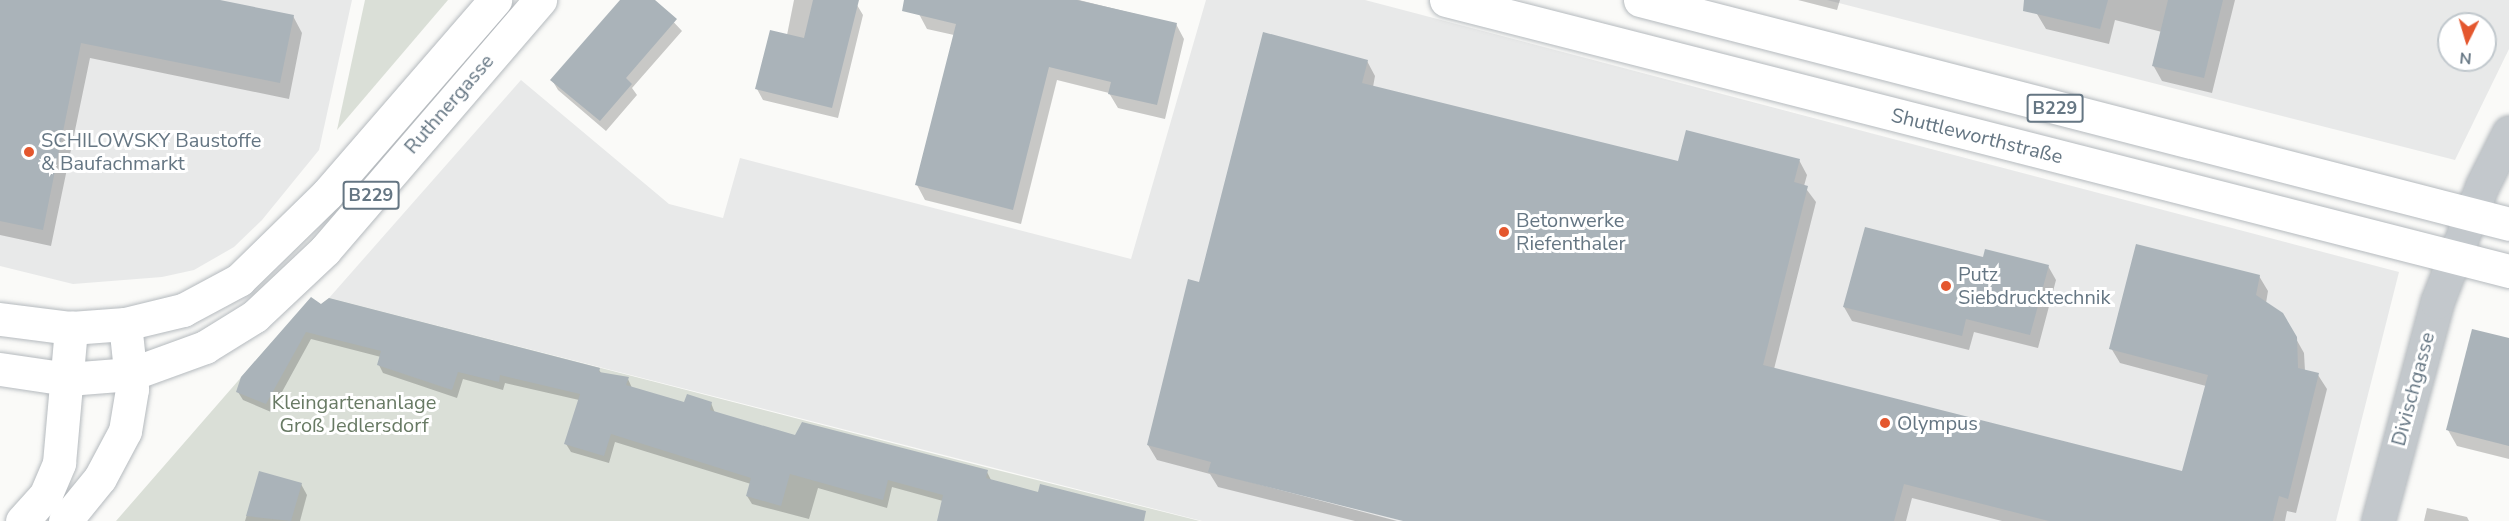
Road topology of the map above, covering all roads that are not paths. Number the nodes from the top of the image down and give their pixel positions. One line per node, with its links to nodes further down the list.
1 (495, 0): 11 (main road, Ruthnergasse / B229)
2 (540, 0): 14 (main road, Ruthnergasse / B229)
3 (1446, 0): 8 (main road, Shuttleworthstraße / B229)
4 (1640, 0): 6 (main road, B229)
5 (2509, 132): 6 (street, Divischgasse)
6 (2471, 215): 7 (main road, B229); 8 (street, Divischgasse)
7 (2509, 224)
8 (2454, 258): 9 (main road, Shuttleworthstraße / B229); 18 (street, Divischgasse)
9 (2509, 271)
10 (0, 320): 12 (main road, B229)
11 (125, 324): 12 (main road, B229); 14 (main road)
12 (71, 328): 15 (main road)
13 (0, 369): 15 (main road, B229)
14 (130, 374): 15 (main road, B229); 17 (main road)
15 (68, 379): 16 (main road)
16 (22, 521)
17 (65, 521)
18 (2378, 521)

